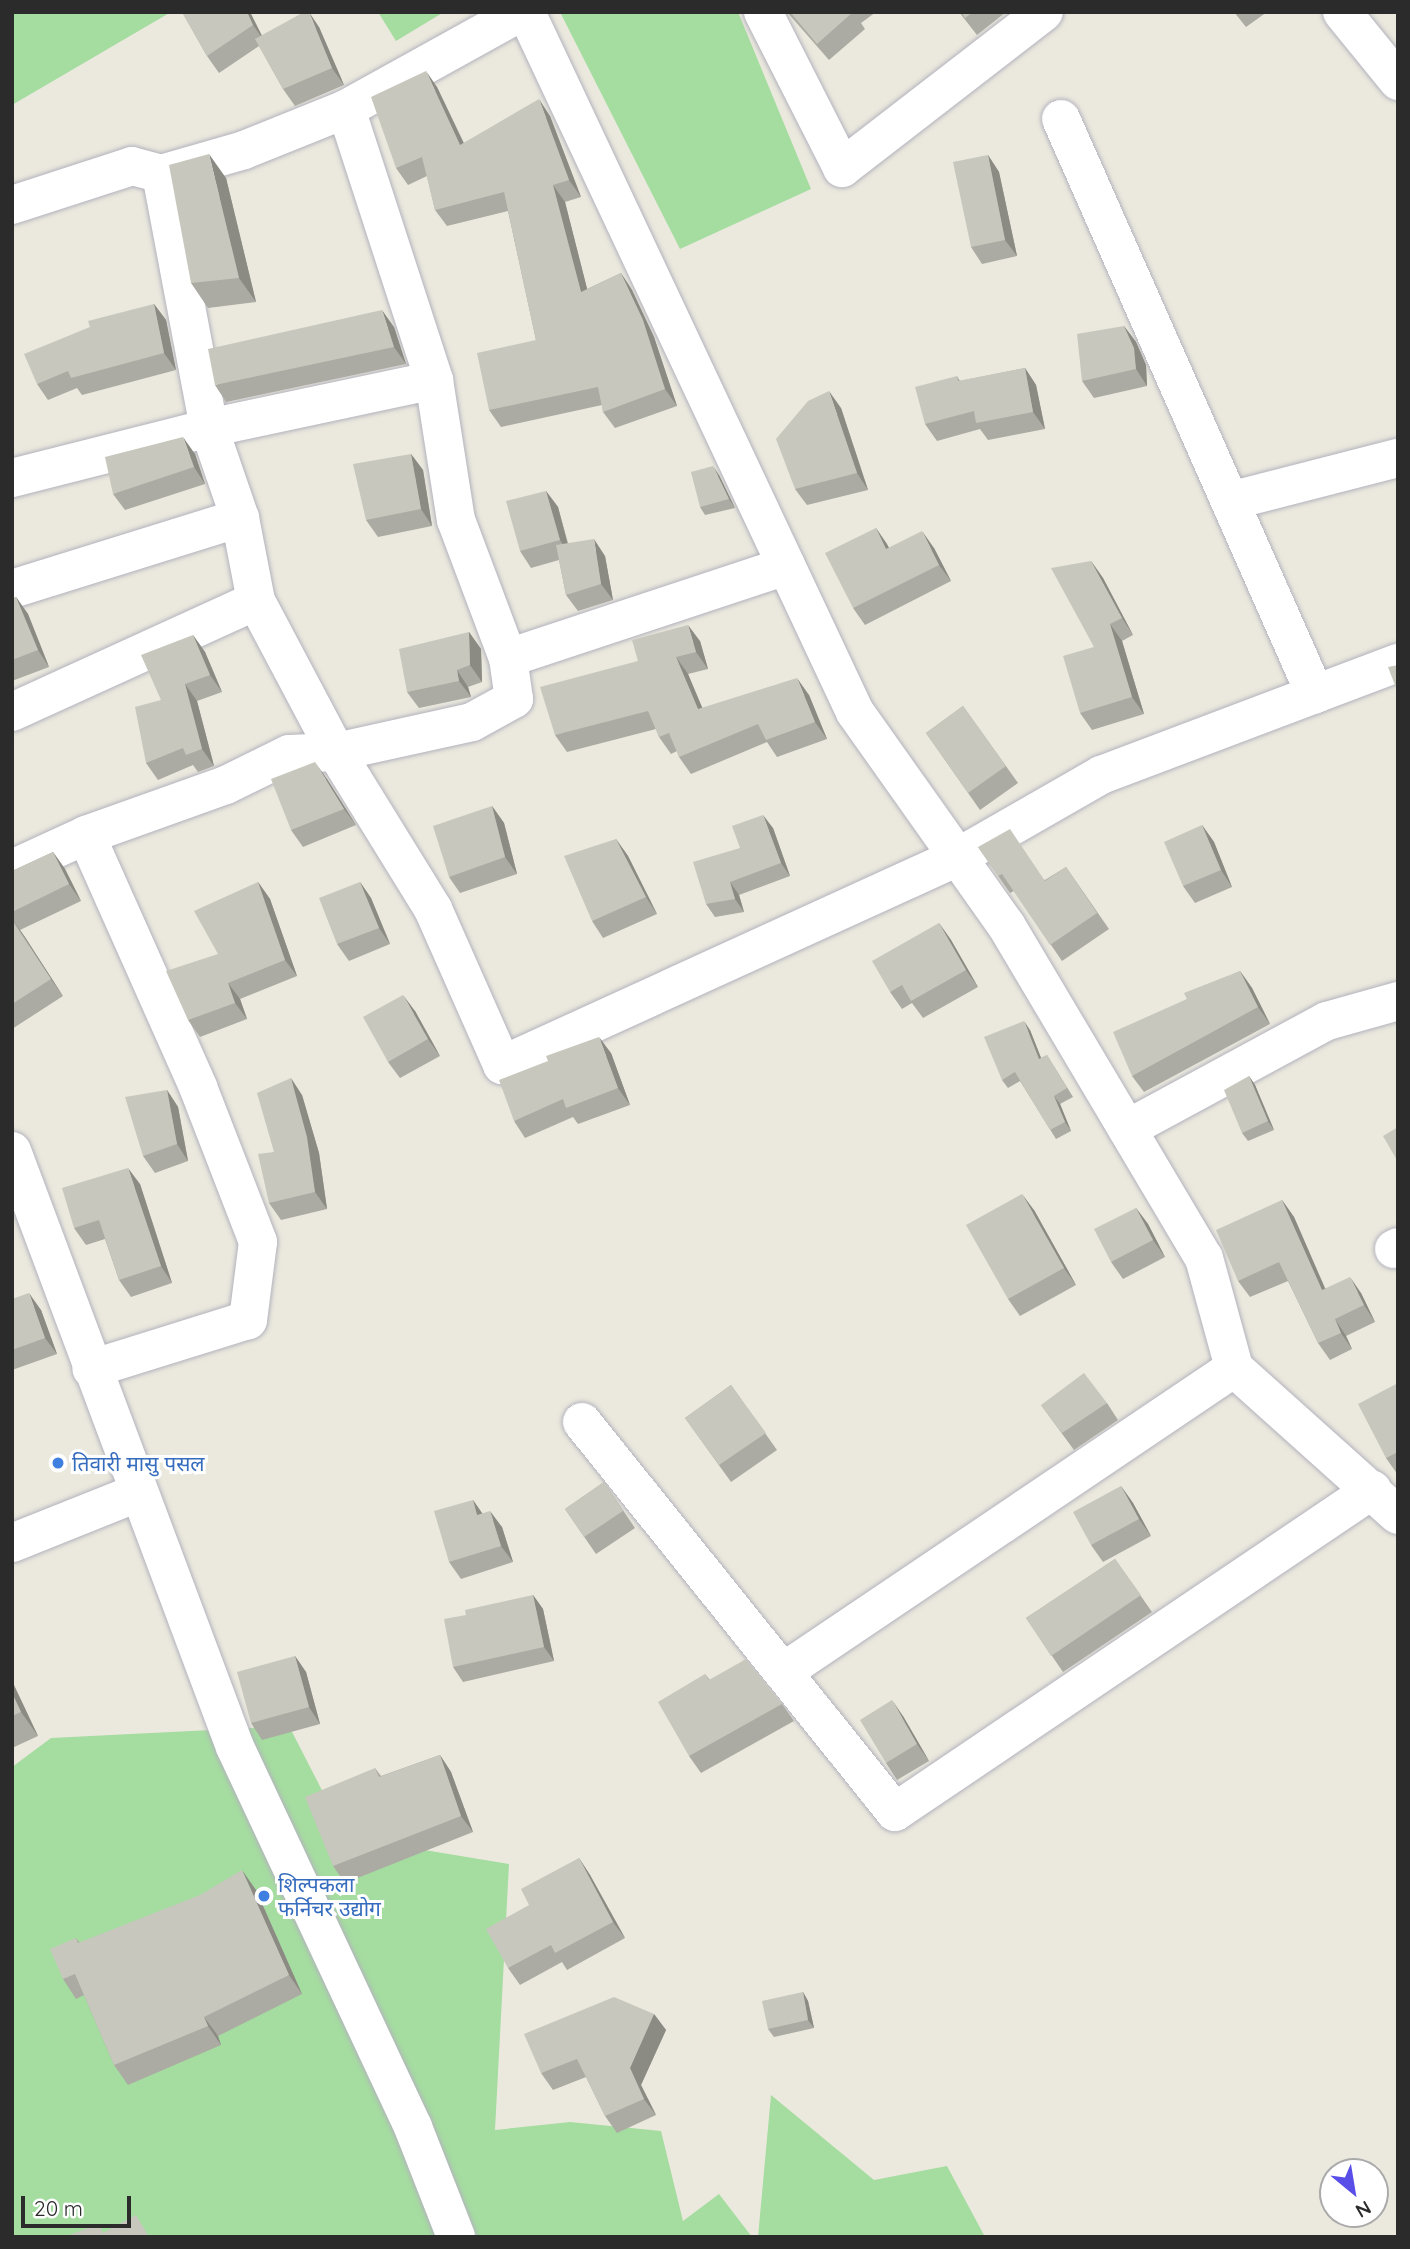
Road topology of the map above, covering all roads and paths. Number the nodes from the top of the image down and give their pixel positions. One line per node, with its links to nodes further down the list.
1 (523, 12): 6 (street); 16 (street)
2 (763, 12): 3 (street)
3 (1044, 12)
4 (1342, 12): 5 (street)
5 (1398, 81)
6 (346, 109): 8 (street); 10 (street)
7 (1061, 119): 14 (street)
8 (160, 174): 9 (street); 11 (street)
9 (12, 205)
10 (434, 380): 11 (street); 19 (street)
11 (209, 428): 13 (street); 15 (street)
12 (1398, 458): 14 (street)
13 (12, 478)
14 (1230, 501): 21 (street)
15 (240, 518): 17 (street); 18 (street)
16 (786, 566): 19 (street); 25 (street)
17 (12, 589)
18 (256, 601): 22 (street); 23 (street)
19 (508, 659): 23 (street)
20 (1398, 663): 21 (street)
21 (1315, 694): 25 (street)
22 (12, 712)
23 (336, 752): 24 (street); 25 (street)
24 (86, 835): 26 (street); 31 (street)
25 (958, 857): 28 (street)
26 (12, 869)
27 (1398, 1001): 28 (street)
28 (1127, 1129): 30 (street)
29 (12, 1151): 31 (street)
30 (1234, 1368): 34 (street); 36 (street)
31 (91, 1369): 33 (street)
32 (582, 1422): 36 (street)
33 (136, 1493): 35 (street); 37 (street)
34 (1385, 1503): 36 (street)
35 (12, 1543)
36 (783, 1672)
37 (456, 2237)

